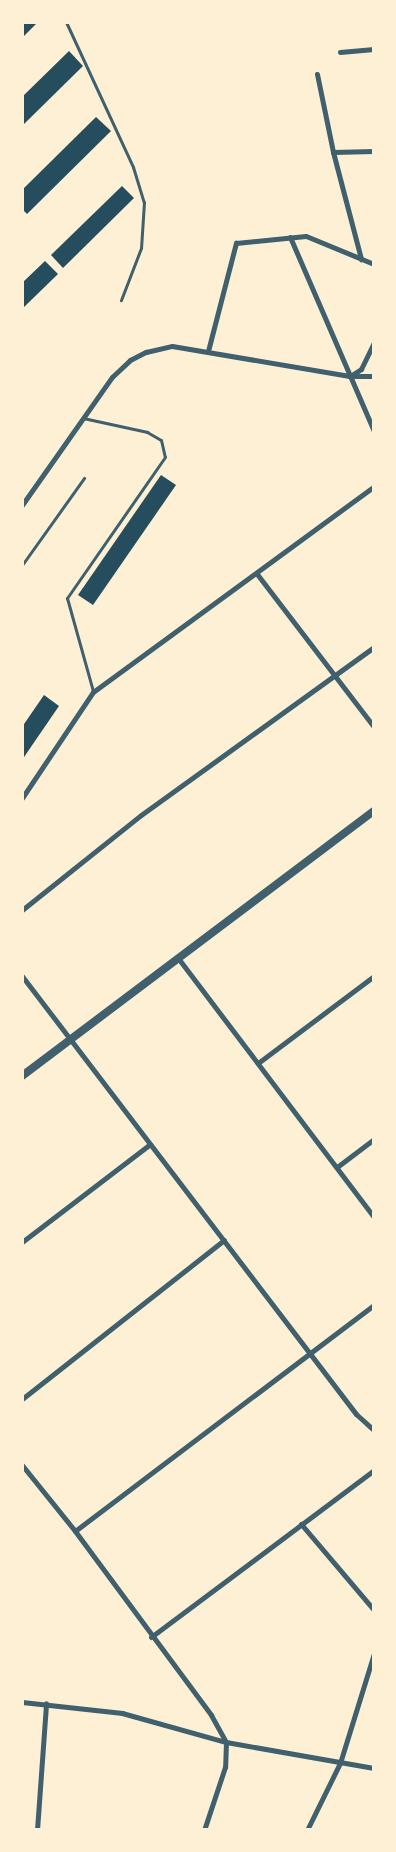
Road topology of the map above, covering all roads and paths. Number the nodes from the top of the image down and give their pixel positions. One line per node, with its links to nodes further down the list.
1 (66, 22): 10 (lane)
2 (374, 49): 3 (street)
3 (340, 52)
4 (317, 74): 6 (street)
5 (374, 151): 6 (street)
6 (333, 152): 8 (street)
7 (290, 237): 8 (street); 12 (street); 13 (street)
8 (361, 258): 9 (street)
9 (374, 264)
10 (121, 300)
11 (374, 342): 13 (street)
12 (208, 351): 13 (street); 15 (street)
13 (350, 376): 14 (street); 16 (street)
14 (374, 376)
15 (83, 418): 19 (street); 24 (lane)
16 (374, 431)
17 (84, 478): 20 (lane)
18 (374, 486): 21 (street)
19 (22, 505)
20 (22, 565)
21 (257, 574): 23 (street); 24 (street)
22 (374, 647): 23 (street)
23 (336, 676): 25 (street); 28 (street)
24 (94, 692): 26 (street)
25 (374, 727)
26 (22, 798)
27 (374, 811): 29 (street)
28 (22, 910)
29 (178, 958): 32 (street); 33 (street)
30 (22, 976): 32 (street)
31 (374, 976): 33 (street)
32 (71, 1039): 34 (street); 36 (street)
33 (258, 1063): 37 (street)
34 (22, 1076)
35 (374, 1140): 37 (street)
36 (150, 1144): 39 (street); 40 (street)
37 (336, 1167): 38 (street)
38 (374, 1217)
39 (224, 1240): 42 (street); 43 (street)
40 (22, 1242)
41 (374, 1305): 42 (street)
42 (310, 1354): 44 (street); 48 (street)
43 (22, 1399)
44 (374, 1430)
45 (22, 1465): 48 (street)
46 (374, 1470): 47 (street)
47 (300, 1524): 49 (street); 50 (street)
48 (75, 1531): 50 (street)
49 (374, 1610)
50 (151, 1636): 54 (street)
51 (374, 1653): 55 (street)
52 (22, 1702): 53 (street)
53 (46, 1703): 54 (street); 57 (street)
54 (226, 1742): 55 (street); 58 (street)
55 (340, 1763): 56 (street); 59 (street)
56 (374, 1768)
57 (37, 1830)
58 (204, 1830)
59 (307, 1830)

